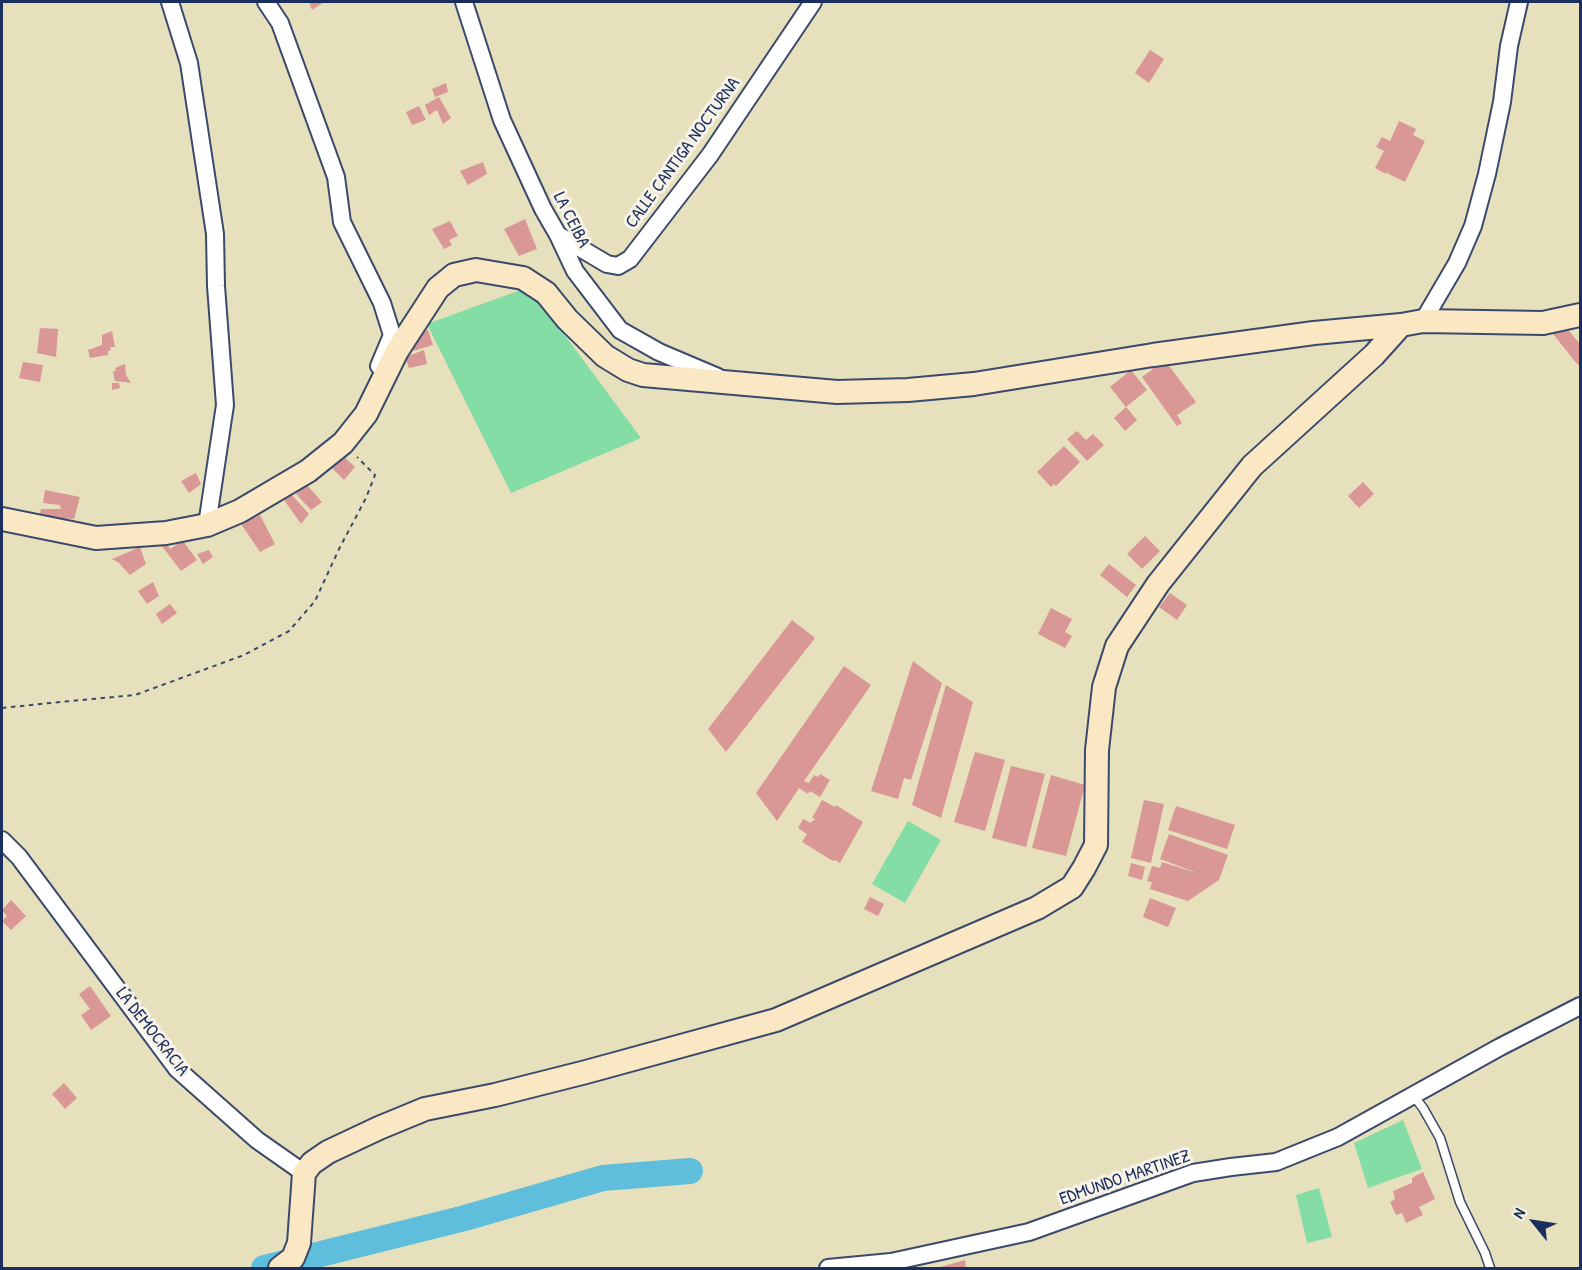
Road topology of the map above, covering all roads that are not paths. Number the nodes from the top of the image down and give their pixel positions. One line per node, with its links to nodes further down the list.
1 (170, 2): 12 (street)
2 (266, 2): 10 (street)
3 (464, 2): 6 (street, LA CEIBA)
4 (813, 2): 6 (street, CALLE CANTIGA NOCTURNA)
5 (1519, 2): 8 (street)
6 (558, 235): 9 (street, LA CEIBA)
7 (1581, 315): 8 (street)
8 (1412, 323): 9 (street); 16 (street)
9 (732, 383): 10 (street)
10 (366, 414): 12 (street)
11 (2, 519): 12 (street)
12 (207, 525)
13 (2, 840): 16 (street, LA DEMOCRACIA)
14 (1581, 1006): 15 (street, EDMUNDO MARTINEZ)
15 (1413, 1095): 18 (street, EDMUNDO MARTINEZ); 19 (lane)
16 (304, 1173): 17 (street)
17 (280, 1269)
18 (828, 1269)
19 (1490, 1269)

